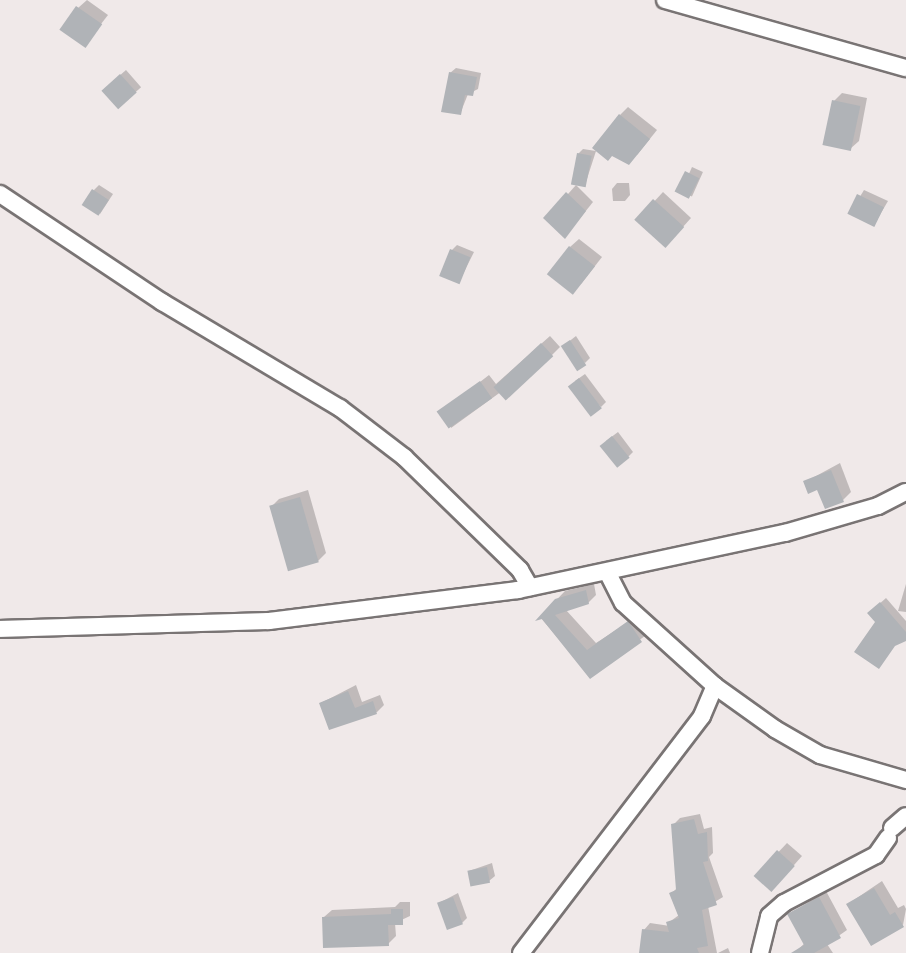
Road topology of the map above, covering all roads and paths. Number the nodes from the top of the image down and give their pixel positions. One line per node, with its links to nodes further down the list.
1 (665, 0): 2 (street)
2 (906, 68)
3 (0, 194): 6 (street)
4 (906, 492): 5 (street)
5 (607, 572): 6 (street); 8 (street)
6 (530, 587): 7 (street)
7 (0, 629)
8 (715, 685): 9 (street); 11 (street)
9 (906, 780)
10 (906, 816): 12 (street)
11 (521, 953)
12 (760, 953)

